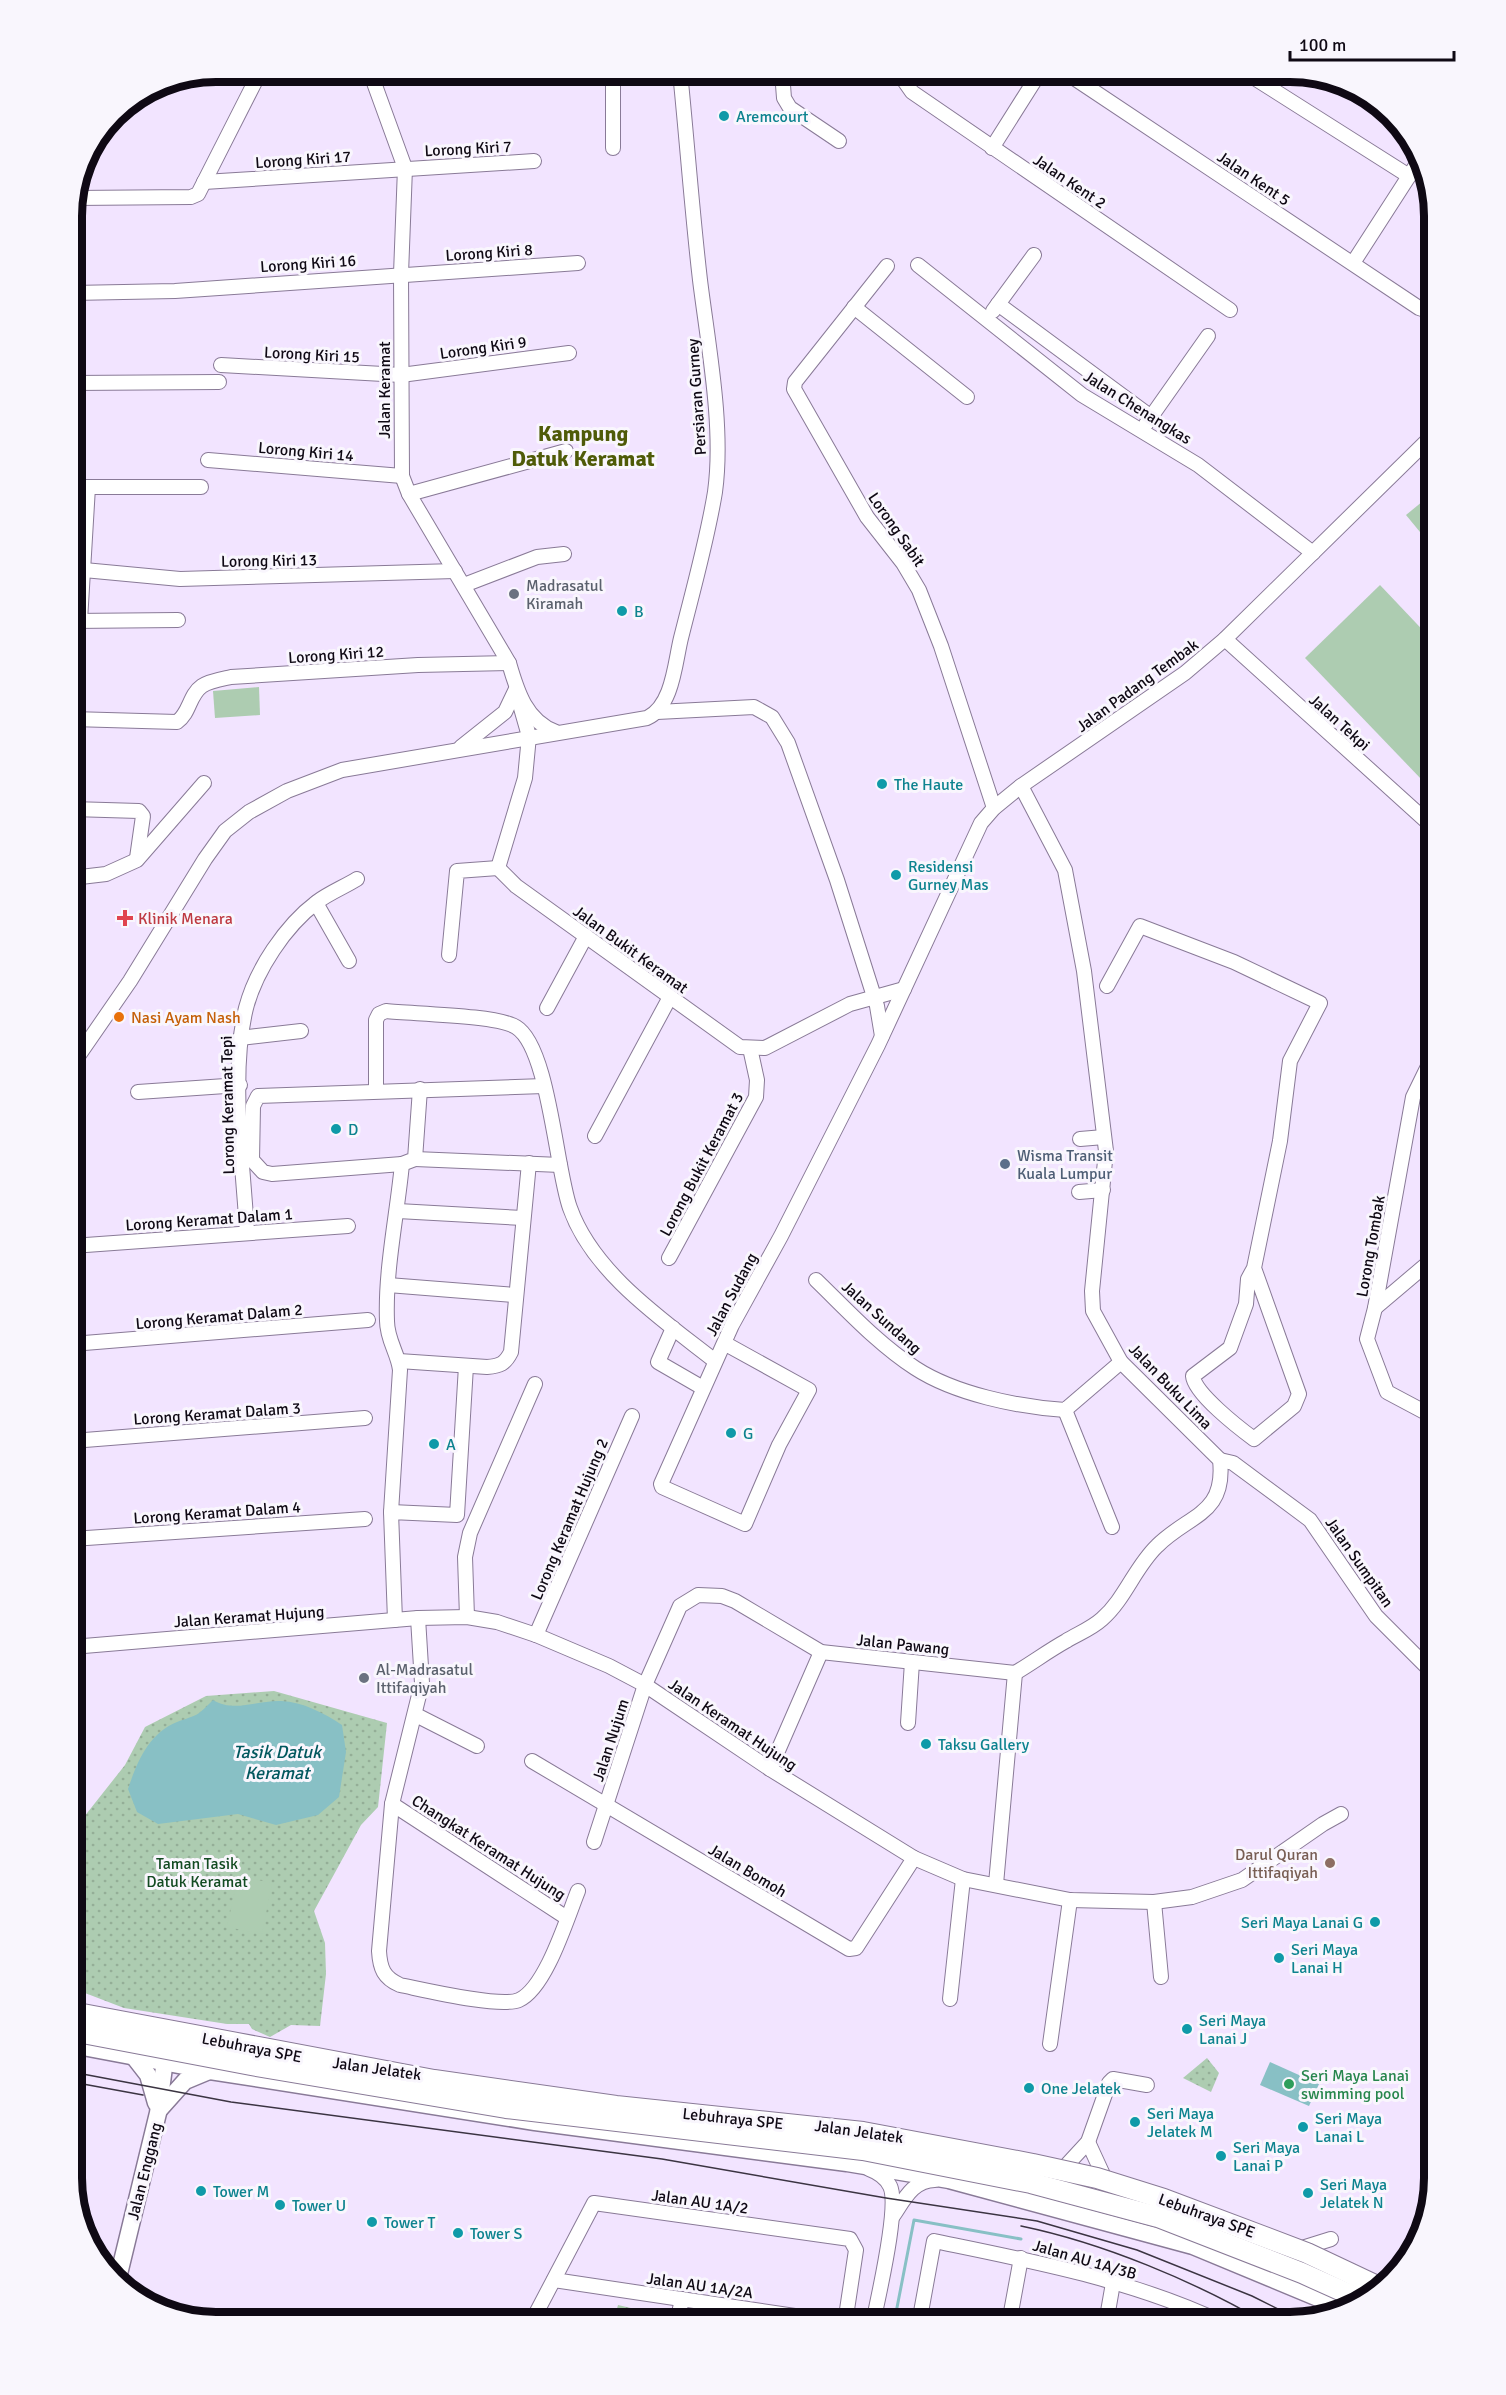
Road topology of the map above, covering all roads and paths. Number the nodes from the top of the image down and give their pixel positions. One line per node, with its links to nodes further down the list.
1 (255, 82): 17 (street)
2 (371, 82): 14 (street, Jalan Keramat)
3 (613, 82): 11 (street)
4 (681, 82): 59 (street, Persiaran Gurney)
5 (783, 83): 10 (street)
6 (906, 83): 12 (street, Jalan Kent 2)
7 (1033, 83): 12 (street)
8 (1081, 83): 21 (street, Jalan Kent 5)
9 (1262, 83): 16 (street)
10 (839, 141)
11 (613, 148)
12 (992, 148): 29 (street, Jalan Kent 2)
13 (534, 161): 14 (street, Lorong Kiri 7)
14 (405, 168): 17 (street, Lorong Kiri 17); 24 (street, Jalan Keramat)
15 (1414, 168): 16 (street)
16 (1409, 176): 21 (street)
17 (204, 182): 18 (street)
18 (84, 198)
19 (1034, 255): 26 (street)
20 (578, 263): 24 (street, Lorong Kiri 8)
21 (1353, 263): 27 (street, Jalan Kent 5)
22 (918, 265): 30 (street, Jalan Chenangkas)
23 (887, 266): 28 (street, Lorong Sabit)
24 (401, 274): 25 (street, Lorong Kiri 16); 34 (street, Jalan Keramat)
25 (83, 293)
26 (998, 304): 30 (street); 38 (street)
27 (1424, 304)
28 (854, 308): 37 (street); 66 (street, Lorong Sabit)
29 (1230, 310)
30 (987, 319): 39 (street, Jalan Chenangkas)
31 (1208, 336): 38 (street)
32 (569, 353): 34 (street, Lorong Kiri 9)
33 (221, 365): 34 (street, Lorong Kiri 15)
34 (401, 375): 43 (street, Jalan Keramat)
35 (219, 382): 36 (street)
36 (83, 383)
37 (967, 397)
38 (1151, 417): 39 (street)
39 (1141, 430): 48 (street, Jalan Chenangkas)
40 (1424, 443): 48 (street, Jalan Padang Tembak)
41 (566, 451): 47 (street)
42 (208, 460): 43 (street, Lorong Kiri 14)
43 (402, 476): 47 (street, Jalan Keramat)
44 (83, 487): 45 (street)
45 (88, 487): 46 (street); 50 (street)
46 (201, 487)
47 (409, 494): 51 (street, Jalan Keramat)
48 (1313, 553): 56 (street, Jalan Padang Tembak)
49 (564, 554): 53 (street)
50 (84, 570): 51 (street, Lorong Kiri 13); 52 (street)
51 (455, 571): 53 (street, Jalan Keramat)
52 (83, 578)
53 (464, 585): 57 (street, Jalan Keramat)
54 (178, 620): 55 (street)
55 (83, 621)
56 (1225, 639): 65 (street, Jalan Padang Tembak); 68 (street, Jalan Tekpi)
57 (509, 663): 58 (street, Jalan Keramat); 60 (street, Lorong Kiri 12)
58 (516, 689): 61 (street, Jalan Keramat); 62 (street); 63 (street)
59 (657, 712): 61 (street); 80 (street)
60 (83, 719)
61 (556, 732): 62 (street)
62 (530, 736): 63 (street); 70 (street)
63 (458, 748): 86 (street)
64 (204, 783): 69 (street)
65 (1021, 786): 66 (street, Jalan Padang Tembak); 94 (street, Jalan Buku Lima)
66 (994, 808): 78 (street, Jalan Padang Tembak)
67 (83, 809): 69 (street)
68 (1424, 819)
69 (137, 860): 71 (street)
70 (498, 868): 74 (street, Jalan Bukit Keramat); 75 (street)
71 (83, 877)
72 (357, 879): 73 (street, Lorong Keramat Tepi)
73 (316, 903): 76 (street); 84 (street, Lorong Keramat Tepi)
74 (586, 936): 79 (street, Jalan Bukit Keramat); 81 (street)
75 (449, 955)
76 (349, 961)
77 (1107, 986): 108 (street)
78 (904, 989): 80 (street); 83 (street, Jalan Sudang)
79 (670, 997): 85 (street, Jalan Bukit Keramat); 93 (street)
80 (874, 997): 83 (street); 85 (street)
81 (547, 1008)
82 (301, 1031): 84 (street)
83 (882, 1036): 116 (street, Jalan Sudang)
84 (240, 1038): 88 (street, Lorong Keramat Tepi)
85 (750, 1048): 106 (street, Lorong Bukit Keramat 3)
86 (83, 1050)
87 (1424, 1074): 112 (street, Lorong Tombak)
88 (240, 1085): 92 (street); 104 (street, Lorong Keramat Tepi)
89 (544, 1086): 90 (street); 91 (street); 98 (street)
90 (420, 1089): 91 (street); 96 (street)
91 (375, 1091): 96 (street)
92 (138, 1092)
93 (595, 1136)
94 (1104, 1137): 95 (street); 99 (street, Jalan Buku Lima)
95 (1080, 1139)
96 (409, 1162): 97 (street); 101 (street)
97 (529, 1163): 98 (street); 102 (street)
98 (560, 1165): 114 (street)
99 (1102, 1190): 100 (street); 119 (street, Jalan Buku Lima)
100 (1079, 1192)
101 (398, 1211): 102 (street); 110 (street)
102 (523, 1218): 111 (street)
103 (348, 1226): 104 (street, Lorong Keramat Dalam 1)
104 (247, 1232): 105 (street, Lorong Keramat Dalam 1)
105 (82, 1245)
106 (669, 1258)
107 (1424, 1267): 112 (street)
108 (1254, 1268): 108 (street)
109 (816, 1280): 123 (street, Jalan Sundang)
110 (388, 1285): 111 (street); 118 (street)
111 (515, 1295): 120 (street)
112 (1376, 1308): 124 (street, Lorong Tombak)
113 (368, 1320): 115 (street, Lorong Keramat Dalam 2)
114 (673, 1328): 117 (street); 122 (street)
115 (82, 1343)
116 (724, 1343): 117 (street, Jalan Sudang); 122 (street, Jalan Sudang)
117 (716, 1360): 122 (street, Jalan Sudang)
118 (399, 1361): 120 (street); 129 (street)
119 (1121, 1362): 123 (street); 128 (street, Jalan Buku Lima)
120 (465, 1366): 129 (street)
121 (535, 1384): 133 (street)
122 (703, 1388)
123 (1065, 1410): 131 (street)
124 (1424, 1412)
125 (632, 1416): 136 (street, Lorong Keramat Hujung 2)
126 (365, 1418): 127 (street, Lorong Keramat Dalam 3)
127 (82, 1440)
128 (1220, 1460): 140 (street, Jalan Sumpitan); 141 (street)
129 (391, 1512): 135 (street)
130 (365, 1519): 132 (street, Lorong Keramat Dalam 4)
131 (1112, 1527)
132 (82, 1538)
133 (467, 1617): 134 (street, Jalan Keramat Hujung); 136 (street, Jalan Keramat Hujung)
134 (418, 1618): 135 (street, Jalan Keramat Hujung); 143 (street)
135 (395, 1620): 137 (street, Jalan Keramat Hujung)
136 (536, 1635): 142 (street, Jalan Keramat Hujung)
137 (82, 1646)
138 (820, 1652): 139 (street, Jalan Pawang); 142 (street, Jalan Pawang); 147 (street)
139 (912, 1662): 141 (street, Jalan Pawang); 144 (street)
140 (1424, 1664)
141 (1015, 1673): 154 (street)
142 (645, 1685): 147 (street, Jalan Keramat Hujung); 149 (street, Jalan Nujum)
143 (416, 1715): 145 (street); 148 (street)
144 (908, 1723)
145 (477, 1746)
146 (532, 1761): 149 (street, Jalan Bomoh)
147 (770, 1769): 152 (street, Jalan Keramat Hujung)
148 (392, 1804): 158 (street, Changkat Keramat Hujung); 158 (street)
149 (606, 1805): 151 (street, Jalan Nujum); 152 (street, Jalan Bomoh)
150 (1341, 1814): 157 (street, Jalan Keramat Hujung)
151 (594, 1842)
152 (914, 1858): 153 (street, Jalan Keramat Hujung)
153 (963, 1879): 154 (street, Jalan Keramat Hujung); 160 (street)
154 (996, 1884): 156 (street, Jalan Keramat Hujung)
155 (578, 1891): 158 (street)
156 (1070, 1900): 157 (street, Jalan Keramat Hujung); 167 (street)
157 (1154, 1902): 159 (street)
158 (567, 1918)
159 (1161, 1977)
160 (950, 2000)
161 (82, 2010): 164 (main road)
162 (82, 2014): 188 (highway, Lebuhraya SPE, bridge)
163 (82, 2021): 164 (main road, Jalan Jelatek)
164 (98, 2025): 166 (main road, Jalan Jelatek)
165 (82, 2033): 190 (highway, Lebuhraya SPE, bridge)
166 (147, 2033): 170 (main road); 174 (main road, Jalan Jelatek)
167 (1050, 2044)
168 (82, 2047): 169 (main road, Jalan Jelatek)
169 (134, 2057): 170 (main road, Jalan Jelatek); 173 (main road)
170 (166, 2063): 171 (main road, Jalan Jelatek); 173 (main road, Jalan Enggang)
171 (210, 2071): 173 (main road); 176 (main road, Jalan Jelatek)
172 (1148, 2085): 175 (street)
173 (158, 2113): 185 (main road, Jalan Enggang)
174 (877, 2133): 177 (main road, Jalan Jelatek); 178 (main road)
175 (1089, 2138): 177 (street); 179 (street)
176 (847, 2163): 178 (main road, Jalan Jelatek); 181 (street)
177 (1064, 2168): 179 (main road, Jalan Jelatek)
178 (896, 2170): 180 (main road, Jalan Jelatek)
179 (1105, 2179): 182 (main road, Jalan Jelatek)
180 (949, 2180): 181 (street); 192 (main road, Jalan Jelatek)
181 (892, 2217): 197 (street)
182 (1293, 2249): 184 (main road, Jalan Jelatek); 184 (street)
183 (1021, 2258): 187 (street, Jalan AU 1A/3B); 198 (street, Jalan AU 1A/3B); 199 (street)
184 (1330, 2264): 189 (main road, Jalan Jelatek)
185 (120, 2271)
186 (554, 2280): 191 (street, Jalan AU 1A/2A); 193 (street, Jalan AU 1A/2); 196 (street, Jalan AU 1A/2)
187 (1113, 2283): 200 (street); 201 (street, Jalan AU 1A/3B)
188 (1372, 2284)
189 (1372, 2284)
190 (1354, 2296)
191 (682, 2299): 194 (street); 195 (street, Jalan AU 1A/2A)
192 (1334, 2305)
193 (537, 2312)
194 (679, 2312)
195 (740, 2312)
196 (846, 2312)
197 (875, 2312)
198 (921, 2312)
199 (1011, 2312)
200 (1108, 2312)
201 (1199, 2312)

